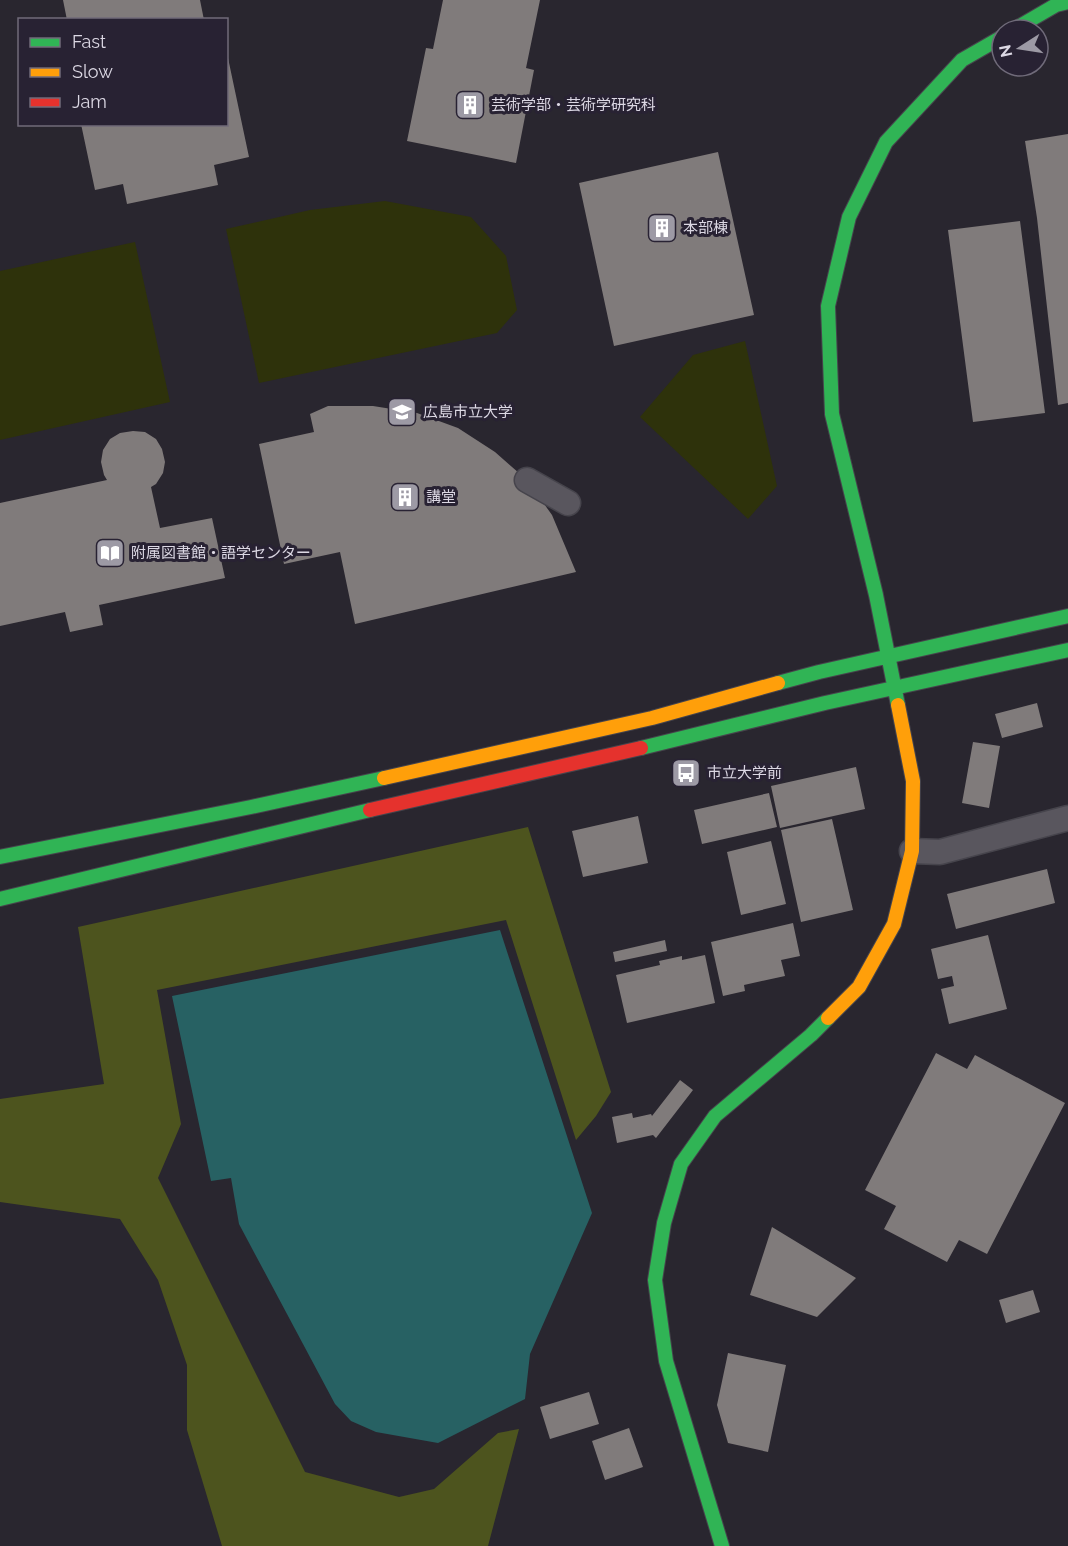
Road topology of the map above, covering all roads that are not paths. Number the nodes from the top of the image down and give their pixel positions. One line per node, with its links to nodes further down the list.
1 (1068, 2): 2 (street)
2 (1034, 18)
3 (990, 44): 8 (street)
4 (527, 480): 5 (street)
5 (568, 503)
6 (1068, 616): 8 (street)
7 (1068, 651): 9 (street)
8 (887, 658): 9 (street); 12 (street)
9 (894, 689): 11 (street); 13 (street)
10 (1068, 818): 11 (street)
11 (912, 852): 14 (street)
12 (0, 857)
13 (0, 899)
14 (722, 1546)

